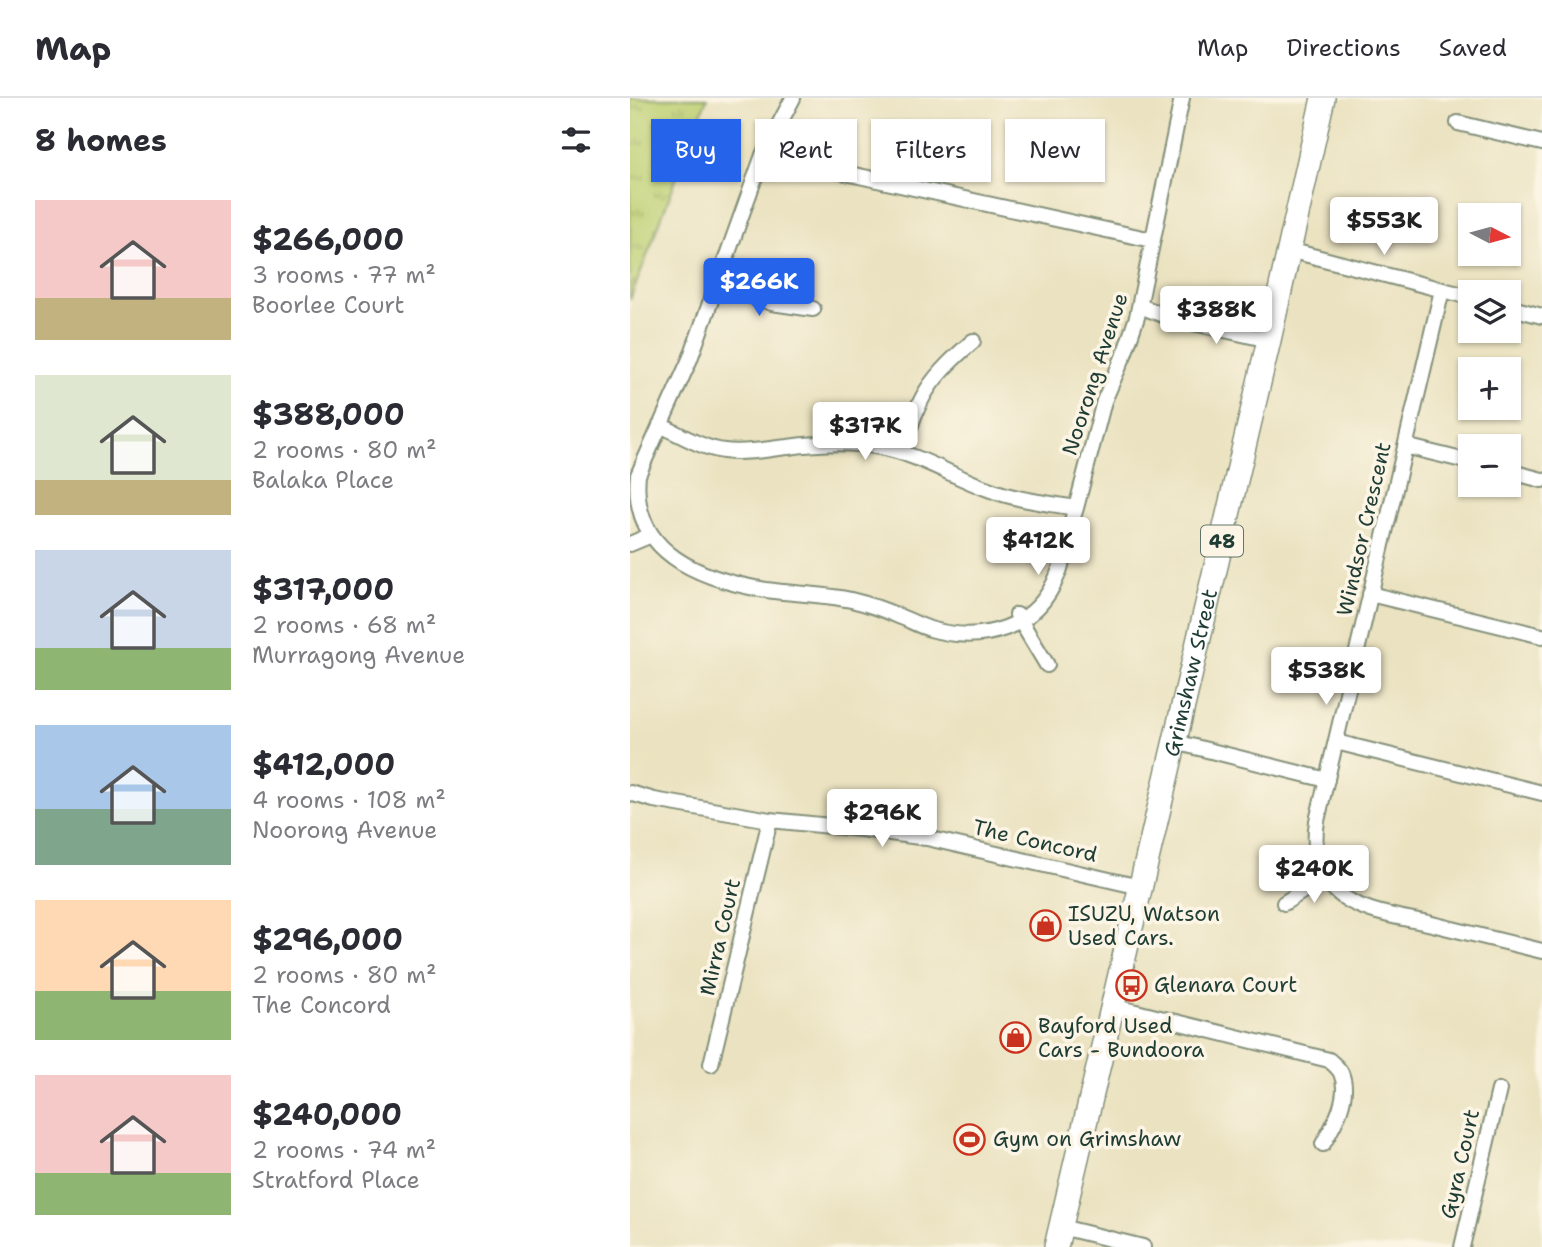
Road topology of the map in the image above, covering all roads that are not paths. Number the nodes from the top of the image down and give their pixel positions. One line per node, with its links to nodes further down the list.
1 (793, 98): 4 (street)
2 (1182, 98): 9 (street, Noorong Avenue)
3 (1324, 98): 10 (main road, Grimshaw Street / 48)
4 (782, 119)
5 (1458, 123): 6 (street)
6 (1542, 143)
7 (857, 176): 9 (street)
8 (755, 177): 11 (street)
9 (1152, 240): 16 (street, Noorong Avenue)
10 (1289, 250): 12 (street); 18 (main road, Grimshaw Street / 48)
11 (716, 284): 14 (street); 20 (street)
12 (1442, 290): 13 (street); 21 (street, Windsor Crescent)
13 (1458, 294)
14 (813, 309)
15 (1521, 310): 17 (street)
16 (1139, 312): 18 (street); 26 (street, Noorong Avenue)
17 (1542, 316)
18 (1269, 340): 34 (main road, Grimshaw Street / 48)
19 (973, 341): 22 (street)
20 (660, 425): 22 (street); 27 (street)
21 (1405, 446): 23 (street); 30 (street, Windsor Crescent)
22 (902, 452): 26 (street)
23 (1458, 459)
24 (1521, 474): 25 (street)
25 (1542, 480)
26 (1076, 508): 31 (street, Noorong Avenue)
27 (646, 532): 28 (street); 29 (street); 31 (street)
28 (630, 535)
29 (630, 544)
30 (1370, 594): 32 (street); 35 (street, Windsor Crescent)
31 (1018, 618): 33 (street)
32 (1542, 636)
33 (1047, 665)
34 (1175, 742): 36 (street); 41 (main road, Grimshaw Street / 48)
35 (1336, 742): 36 (street, Windsor Crescent); 38 (street)
36 (1327, 780): 40 (street, Windsor Crescent)
37 (630, 793): 39 (street, The Concord)
38 (1542, 793)
39 (770, 820): 41 (street, The Concord); 45 (street, Mirra Court)
40 (1325, 877): 42 (street); 43 (street, Windsor Crescent)
41 (1140, 887): 44 (main road, Grimshaw Street / 48)
42 (1283, 903)
43 (1542, 951)
44 (1112, 1006): 47 (street); 48 (main road, Grimshaw Street / 48)
45 (711, 1064)
46 (1499, 1090): 50 (street, Gyra Court)
47 (1323, 1144)
48 (1058, 1237): 49 (street)
49 (1143, 1247)
50 (1462, 1247)

